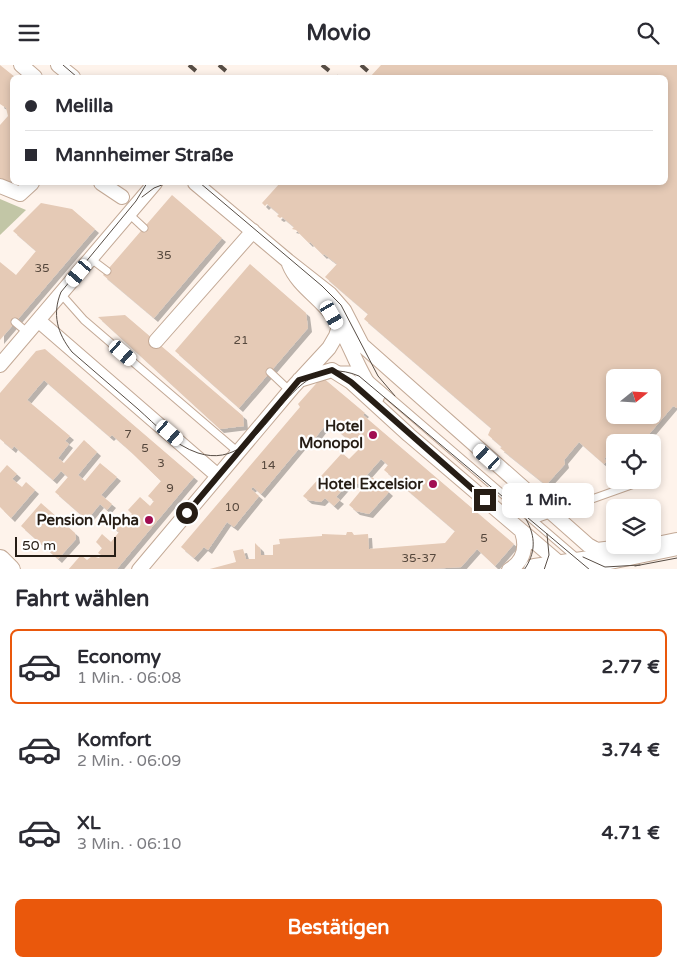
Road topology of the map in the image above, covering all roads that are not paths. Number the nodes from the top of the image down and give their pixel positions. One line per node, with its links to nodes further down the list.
1 (21, 65): 3 (street)
2 (58, 65): 4 (street)
3 (33, 75)
4 (70, 75)
5 (30, 185): 9 (street)
6 (104, 185): 10 (street)
7 (152, 185): 11 (street)
8 (197, 185): 13 (street)
9 (0, 186)
10 (122, 197)
11 (129, 214): 12 (lane); 14 (street)
12 (144, 227)
13 (253, 231): 15 (street); 23 (street)
14 (91, 259): 16 (lane); 17 (street)
15 (288, 261): 18 (street); 21 (street)
16 (107, 271)
17 (61, 294): 19 (street); 31 (lane)
18 (344, 310): 21 (street); 25 (street)
19 (39, 321): 22 (street); 32 (street)
20 (15, 322): 22 (lane)
21 (339, 327): 28 (street); 29 (street)
22 (28, 333): 24 (street)
23 (156, 341)
24 (0, 365)
25 (388, 369): 28 (street); 34 (street)
26 (332, 370): 28 (lane); 29 (street); 30 (street)
27 (270, 373): 29 (lane)
28 (368, 381): 30 (street); 35 (lane)
29 (295, 385): 31 (street)
30 (409, 435): 36 (street)
31 (238, 452): 32 (street)
32 (218, 476): 46 (street)
33 (620, 489): 34 (lane)
34 (551, 514): 35 (lane); 41 (street)
35 (533, 520): 44 (lane)
36 (522, 532): 44 (street); 47 (street)
37 (677, 535): 38 (street)
38 (661, 540)
39 (677, 544): 40 (main road)
40 (661, 545)
41 (606, 549)
42 (616, 554): 44 (main road)
43 (0, 560): 45 (main road)
44 (577, 567): 48 (main road)
45 (10, 569)
46 (140, 569)
47 (509, 569)
48 (535, 569)

